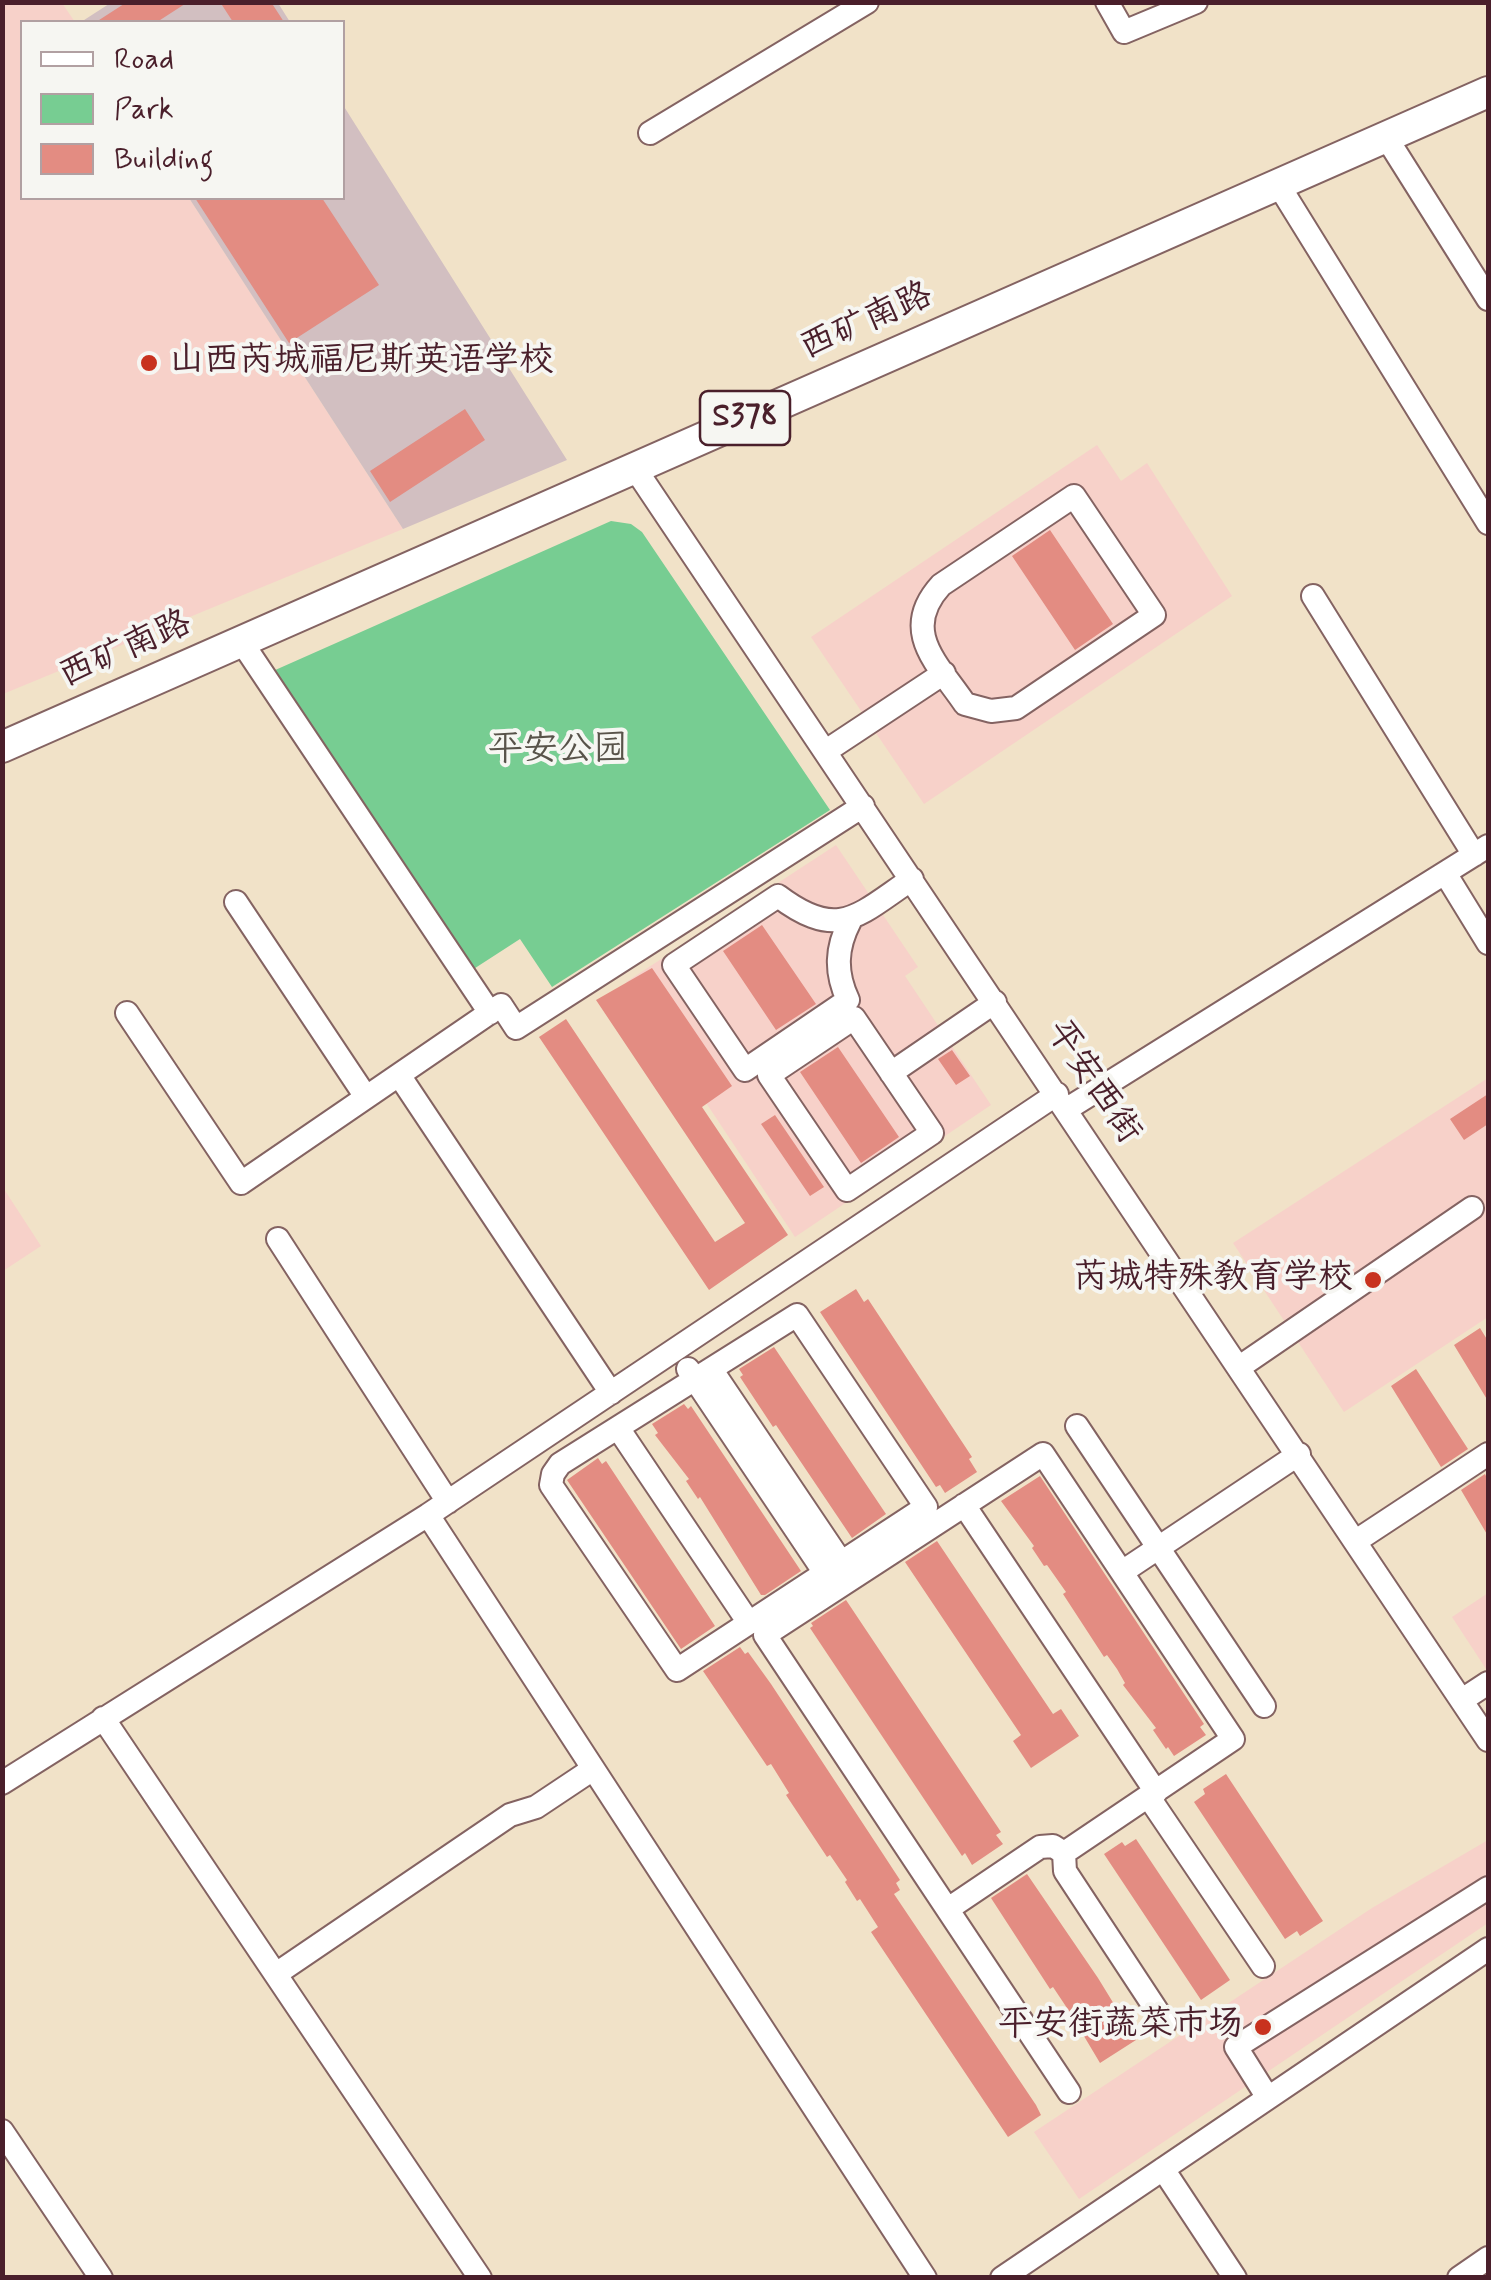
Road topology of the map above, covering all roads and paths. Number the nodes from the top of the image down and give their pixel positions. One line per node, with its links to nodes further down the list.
1 (867, 2): 5 (street)
2 (1106, 2): 3 (street)
3 (1196, 2)
4 (1488, 92): 6 (main road, 西矿南路 / S378)
5 (650, 133)
6 (1386, 136): 7 (main road, 西矿南路 / S378); 8 (street)
7 (1278, 184): 9 (main road, 西矿南路 / S378); 10 (street)
8 (1488, 299)
9 (634, 467): 12 (main road, 西矿南路 / S378); 15 (street, 平安西街)
10 (1488, 522)
11 (1313, 596): 17 (street)
12 (241, 641): 14 (main road, 西矿南路 / S378); 25 (street)
13 (944, 674): 13 (street); 15 (street)
14 (2, 747)
15 (826, 751): 16 (street, 平安西街)
16 (863, 806): 19 (street, 平安西街); 25 (street)
17 (1481, 851): 18 (street)
18 (1445, 874): 22 (street); 29 (street)
19 (912, 879): 21 (street); 23 (street, 平安西街)
20 (236, 902): 28 (street)
21 (850, 921): 21 (street)
22 (1488, 943)
23 (995, 1002): 26 (street); 29 (street, 平安西街)
24 (127, 1013): 28 (street)
25 (490, 1013): 27 (street)
26 (891, 1073): 26 (street)
27 (399, 1075): 28 (street); 35 (street)
28 (366, 1097)
29 (1062, 1102): 32 (street); 33 (street, 平安西街)
30 (1472, 1208): 33 (street)
31 (278, 1239): 41 (street)
32 (675, 1350): 34 (street); 35 (street)
33 (1240, 1366): 38 (street, 平安西街)
34 (703, 1374): 37 (street); 44 (street); 44 (street)
35 (611, 1393): 41 (street)
36 (1077, 1426): 43 (street)
37 (618, 1428): 46 (street); 46 (street)
38 (1299, 1454): 42 (street, 平安西街); 43 (street)
39 (1488, 1454): 42 (street)
40 (964, 1506): 45 (street); 54 (street); 57 (street)
41 (438, 1509): 50 (street); 52 (street)
42 (1356, 1541): 48 (street, 平安西街)
43 (1158, 1548): 45 (street); 49 (street)
44 (833, 1568): 46 (street)
45 (1122, 1572): 54 (street)
46 (748, 1623)
47 (1488, 1683): 48 (street)
48 (1462, 1700): 51 (street, 平安西街)
49 (1264, 1706)
50 (103, 1718): 53 (street); 60 (street)
51 (1488, 1740)
52 (594, 1768): 60 (street); 69 (street)
53 (2, 1783)
54 (1152, 1794): 55 (street); 59 (street)
55 (1064, 1853): 57 (street); 61 (street)
56 (1488, 1888): 63 (street)
57 (948, 1909): 62 (street)
58 (1488, 1949): 63 (street)
59 (1262, 1966)
60 (276, 1974): 68 (street)
61 (1164, 2023)
62 (1070, 2092)
63 (1268, 2098): 65 (street)
64 (2, 2131): 67 (street)
65 (1162, 2169): 70 (street); 71 (street)
66 (1488, 2258): 72 (street)
67 (102, 2278)
68 (480, 2278)
69 (925, 2278)
70 (1002, 2278)
71 (1235, 2278)
72 (1459, 2278)

